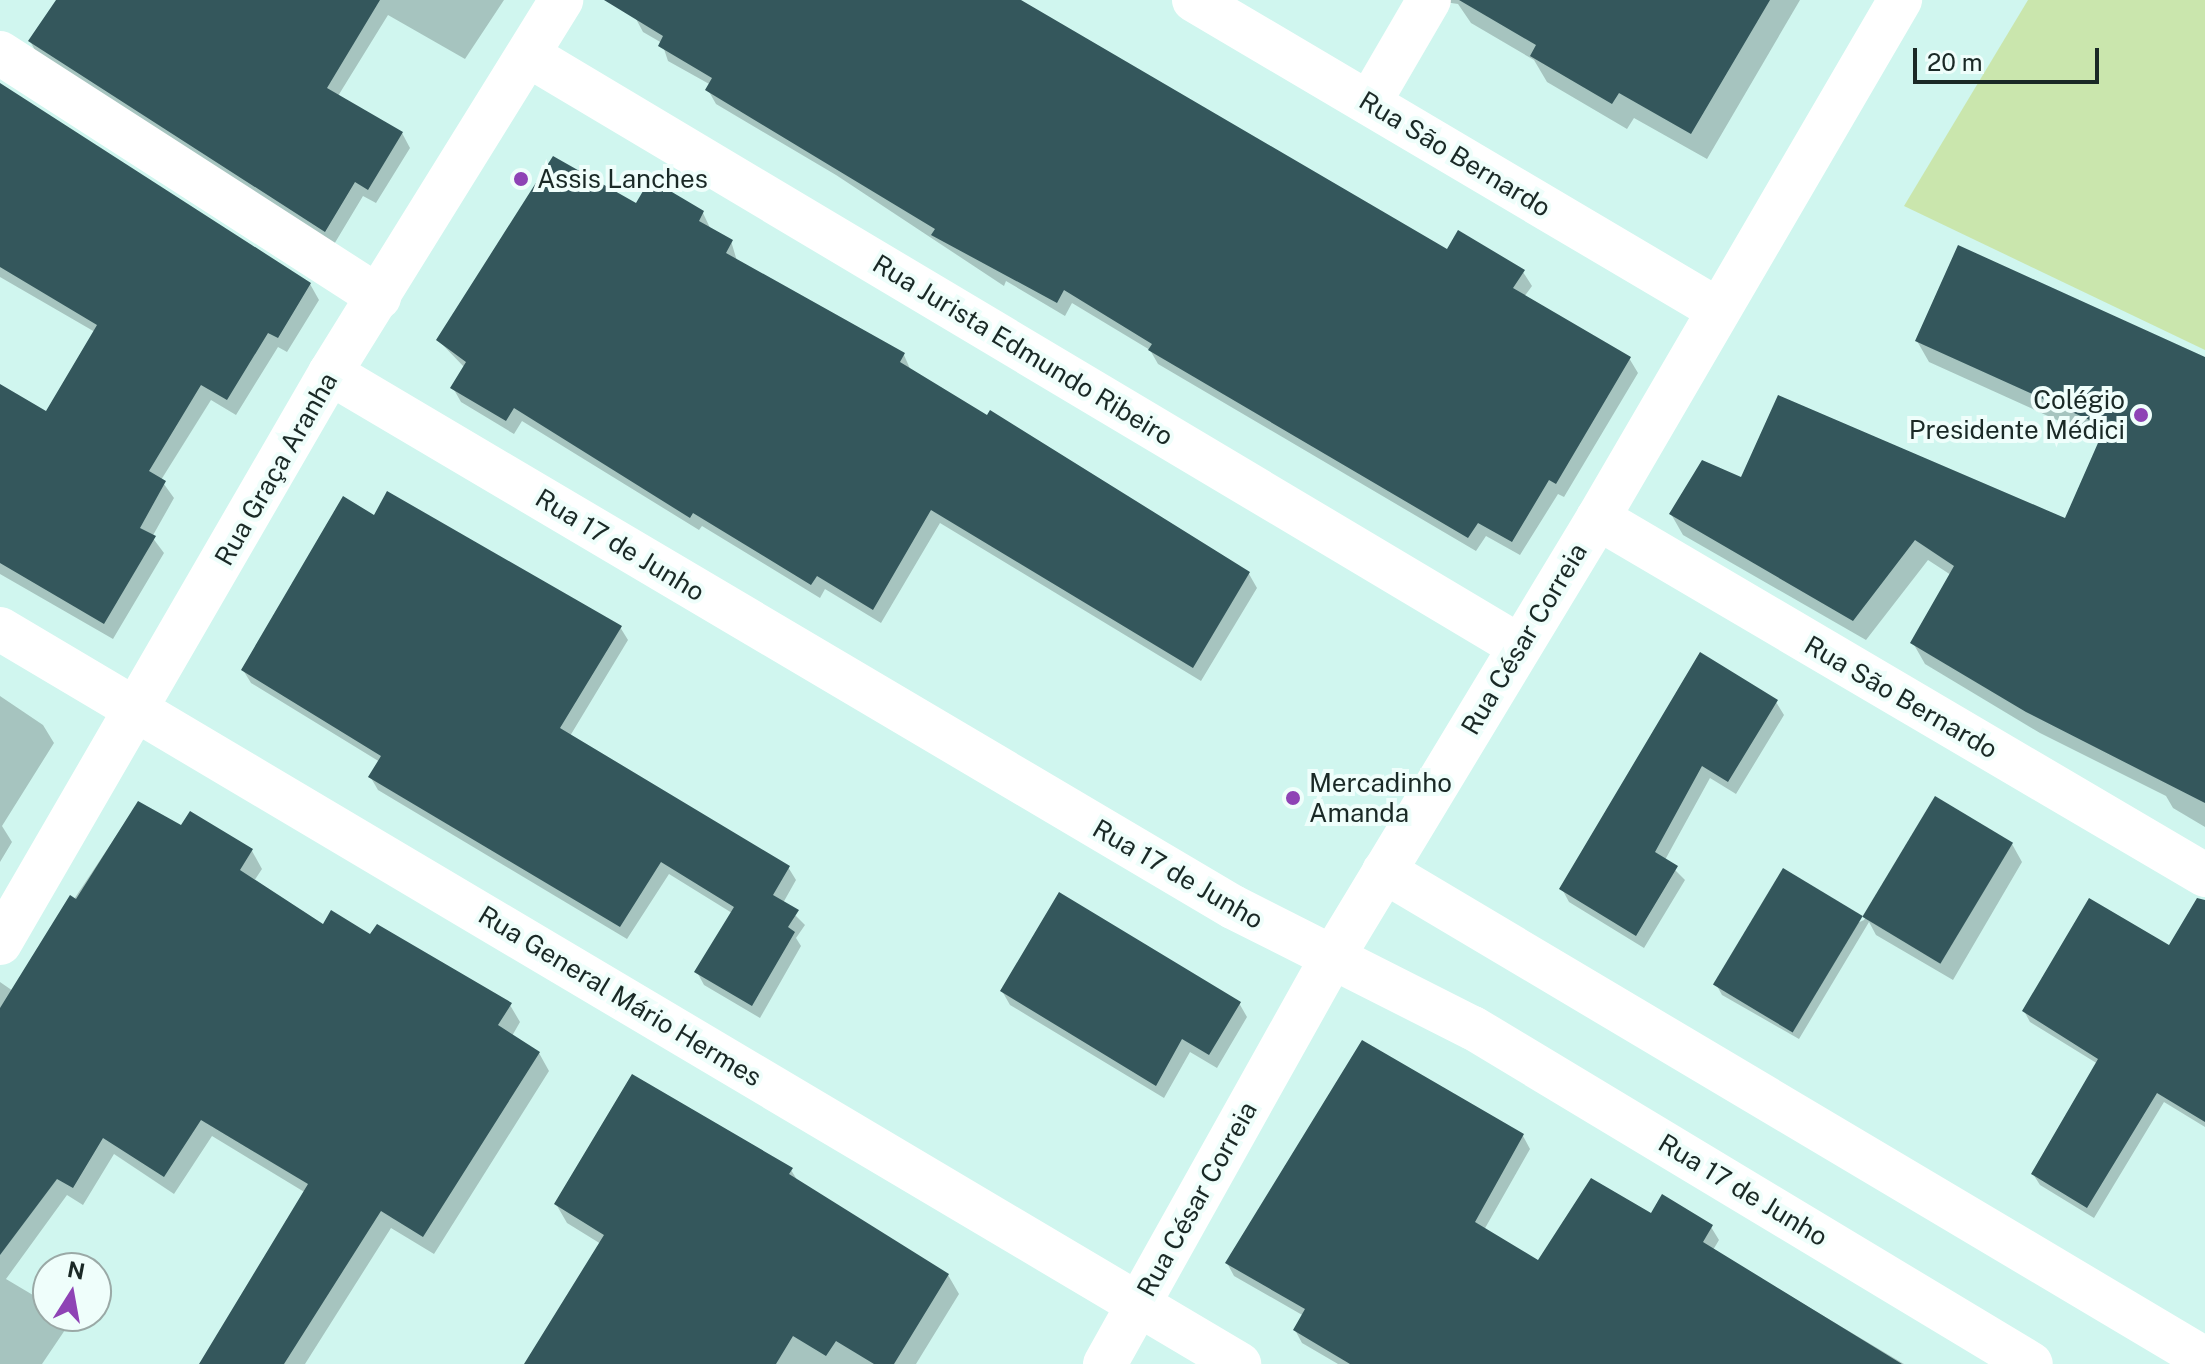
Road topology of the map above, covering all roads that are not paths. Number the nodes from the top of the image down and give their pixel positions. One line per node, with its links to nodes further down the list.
1 (561, 0): 6 (street, Rua Graça Aranha)
2 (1194, 0): 7 (street, Rua São Bernardo)
3 (1429, 0): 7 (street)
4 (1900, 0): 9 (street, Rua César Correia)
5 (0, 53): 8 (street)
6 (528, 55): 8 (street, Rua Graça Aranha); 13 (street, Rua Jurista Edmundo Ribeiro)
7 (1369, 103): 9 (street, Rua São Bernardo)
8 (379, 297): 10 (street, Rua Graça Aranha)
9 (1715, 308): 11 (street, Rua César Correia)
10 (330, 373): 14 (street, Rua Graça Aranha); 18 (street, Rua 17 de Junho)
11 (1598, 518): 13 (street, Rua César Correia); 16 (street, Rua São Bernardo)
12 (0, 629): 14 (street, Rua General Mário Hermes)
13 (1519, 646): 15 (street, Rua César Correia)
14 (138, 710): 17 (street, Rua Graça Aranha); 19 (street, Rua General Mário Hermes)
15 (1384, 871): 18 (street, Rua César Correia); 20 (street)
16 (2205, 875)
17 (0, 943)
18 (1331, 960): 19 (street, Rua César Correia); 23 (street, Rua 17 de Junho)
19 (1138, 1304): 21 (street, Rua César Correia); 22 (street, Rua General Mário Hermes)
20 (2205, 1359)
21 (1105, 1364)
22 (1239, 1364)
23 (2031, 1364)

